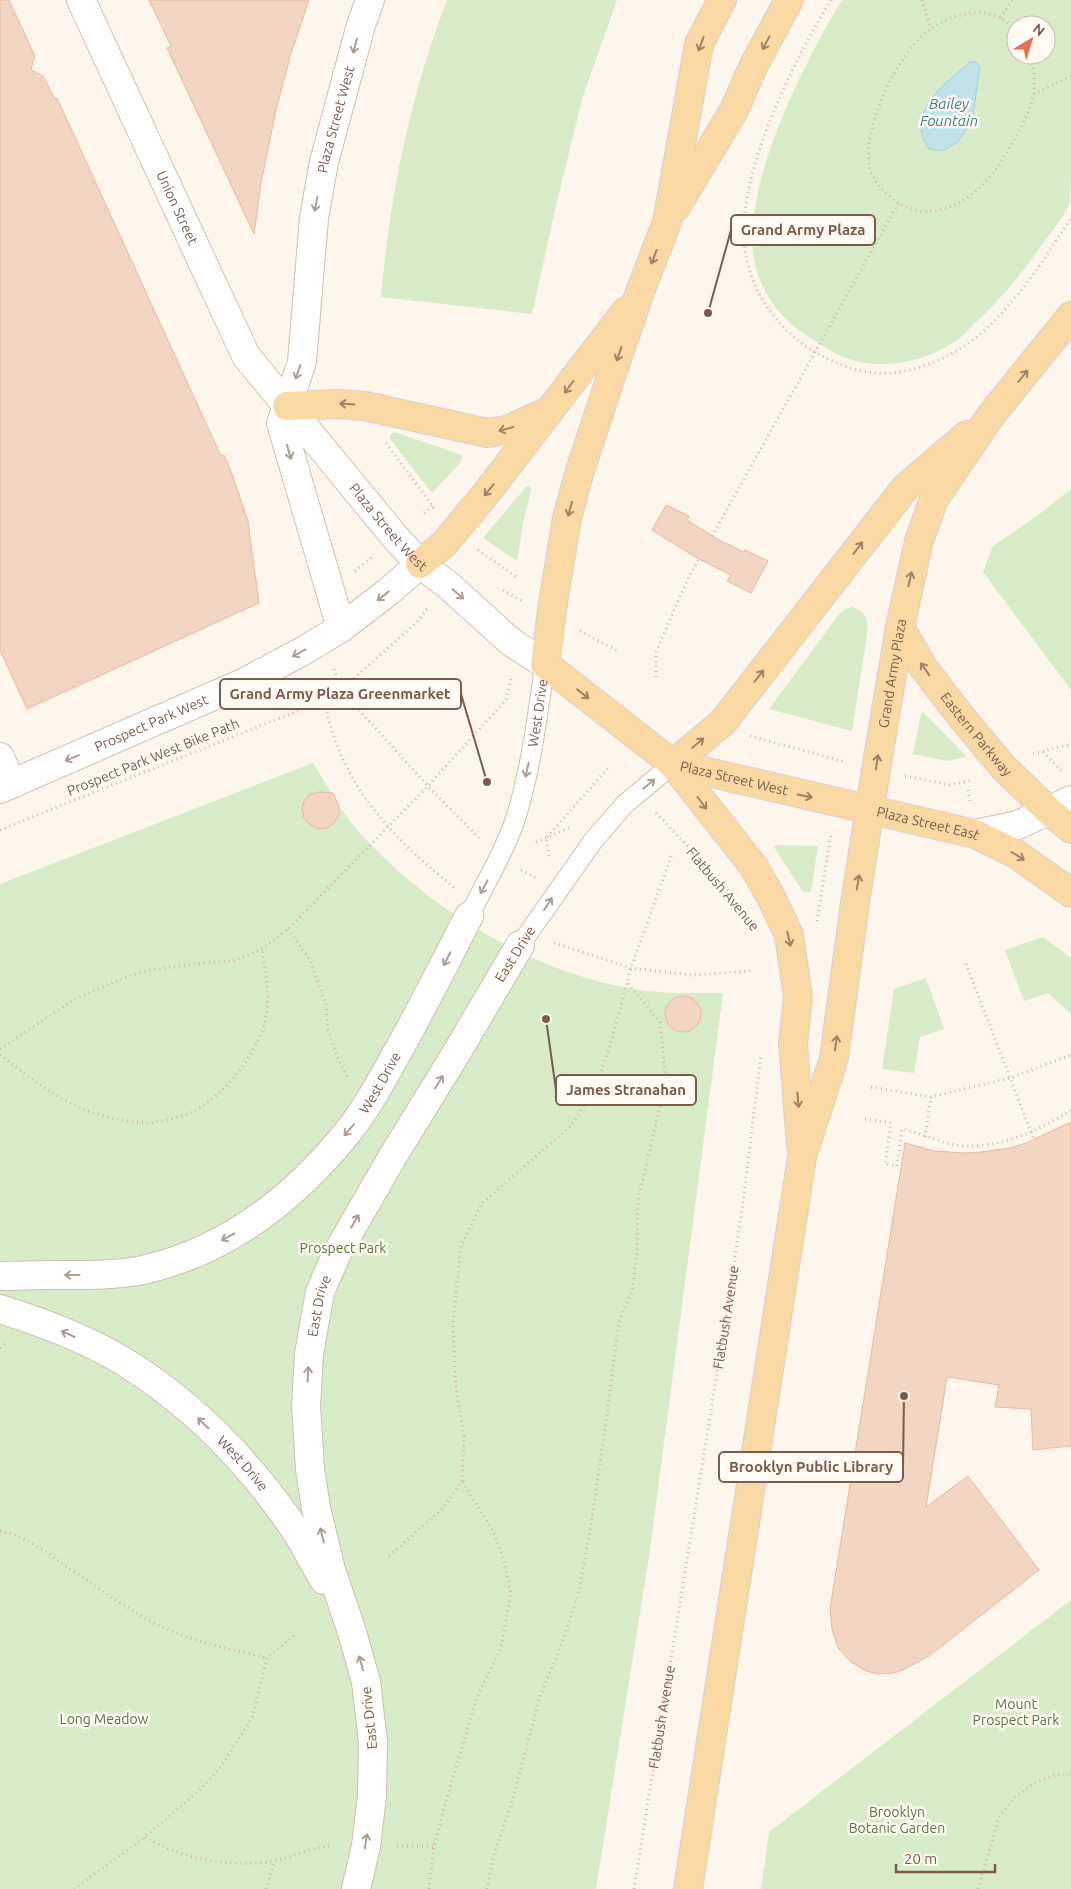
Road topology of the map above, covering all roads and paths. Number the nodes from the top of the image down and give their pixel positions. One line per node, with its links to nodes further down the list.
1 (81, 0): 20 (street, Union Street)
2 (370, 0): 20 (street, Plaza Street West, one-way to 20)
3 (722, 0): 16 (main road, one-way to 16)
4 (789, 0): 16 (main road, one-way to 16)
5 (831, 0): 19 (path)
6 (922, 0): 10 (path)
7 (1012, 0): 8 (path)
8 (1002, 18): 9 (path); 10 (path)
9 (1006, 21)
10 (931, 28): 14 (path)
11 (1033, 65): 13 (path)
12 (1071, 76): 13 (path)
13 (1034, 94): 14 (path)
14 (898, 204): 19 (path)
15 (1071, 218): 19 (path)
16 (667, 222): 17 (main road, one-way to 17)
17 (640, 292): 21 (main road, one-way to 21); 35 (main road, one-way to 35)
18 (1071, 316): 22 (main road, Grand Army Plaza, one-way to 18)
19 (815, 354): 25 (path)
20 (287, 406): 21 (main road, one-way to 20); 28 (street, Plaza Street West); 34 (street, one-way to 34)
21 (551, 410): 28 (main road, one-way to 28)
22 (992, 414): 33 (main road, Grand Army Plaza, one-way to 22); 43 (main road, one-way to 22)
23 (382, 437): 24 (path)
24 (437, 511)
25 (712, 536)
26 (471, 545): 29 (path)
27 (699, 559): 36 (path)
28 (420, 564): 34 (street, Prospect Park West, one-way to 34); 35 (street, Plaza Street West, one-way to 35)
29 (511, 573): 30 (path); 31 (path)
30 (518, 578)
31 (511, 580)
32 (429, 607): 38 (path, Prospect Park West Bike Path)
33 (900, 627): 52 (main road, Eastern Parkway, one-way to 33); 54 (main road, Grand Army Plaza, one-way to 33)
34 (341, 628): 48 (street, Prospect Park West, one-way to 48)
35 (545, 664): 43 (main road, Plaza Street West, one-way to 43); 63 (lane, West Drive, one-way to 63)
36 (656, 677)
37 (511, 679): 49 (path)
38 (341, 690): 49 (path); 57 (path, Prospect Park West Bike Path)
39 (326, 707): 55 (path)
40 (749, 736): 44 (path)
41 (1071, 744): 52 (path)
42 (0, 757): 48 (street)
43 (673, 764): 51 (lane, East Drive, one-way to 43); 54 (main road, Plaza Street West, one-way to 54); 89 (main road, one-way to 89)
44 (853, 764)
45 (609, 767): 61 (path)
46 (909, 776): 47 (path)
47 (980, 778)
48 (6, 786)
49 (428, 786): 55 (path); 63 (path)
50 (968, 790): 53 (path)
51 (637, 794): 64 (lane, East Drive); 66 (path, Flatbush Avenue)
52 (1062, 796): 58 (main road, Eastern Parkway); 60 (street, Plaza Street East)
53 (970, 804)
54 (869, 810): 60 (main road, Plaza Street East); 89 (main road, one-way to 54)
55 (388, 827): 67 (path); 69 (path)
56 (572, 827): 61 (path)
57 (0, 830)
58 (1071, 830)
59 (831, 833): 68 (path)
60 (975, 834): 65 (main road, one-way to 65)
61 (546, 838): 63 (path); 64 (path)
62 (672, 854): 73 (path)
63 (500, 858): 64 (path); 67 (lane, West Drive, one-way to 67)
64 (557, 890): 70 (lane, East Drive, one-way to 64)
65 (1071, 893)
66 (734, 897)
67 (465, 904): 83 (street, West Drive, one-way to 83)
68 (813, 924)
69 (288, 929): 71 (path); 83 (path)
70 (533, 943): 73 (path); 95 (street, East Drive, one-way to 70)
71 (262, 949): 77 (path); 78 (path)
72 (966, 964): 80 (path)
73 (631, 968): 74 (path); 75 (path)
74 (752, 971)
75 (627, 982): 92 (path); 106 (path)
76 (762, 1046): 107 (path, Flatbush Avenue)
77 (0, 1049)
78 (0, 1054)
79 (1071, 1055): 80 (path)
80 (1010, 1078): 82 (path); 86 (path)
81 (871, 1087): 82 (path)
82 (931, 1097): 87 (path)
83 (370, 1101): 90 (street, West Drive, one-way to 90)
84 (1071, 1110): 86 (path)
85 (865, 1119): 87 (path)
86 (1031, 1132): 87 (path); 88 (path)
87 (925, 1137)
88 (1034, 1140)
89 (802, 1156): 108 (main road)
90 (0, 1276)
91 (0, 1309): 95 (street, West Drive, one-way to 91)
92 (462, 1481): 94 (path); 105 (path)
93 (0, 1531): 97 (path)
94 (389, 1556)
95 (352, 1632): 104 (street, East Drive, one-way to 95)
96 (297, 1633): 97 (path)
97 (267, 1658): 99 (path)
98 (1071, 1774): 109 (path)
99 (144, 1837): 101 (path); 102 (path)
100 (319, 1846): 101 (path)
101 (275, 1860): 103 (path)
102 (74, 1889)
103 (266, 1889)
104 (356, 1889)
105 (429, 1889)
106 (487, 1889)
107 (634, 1889)
108 (688, 1889)
109 (978, 1889)

